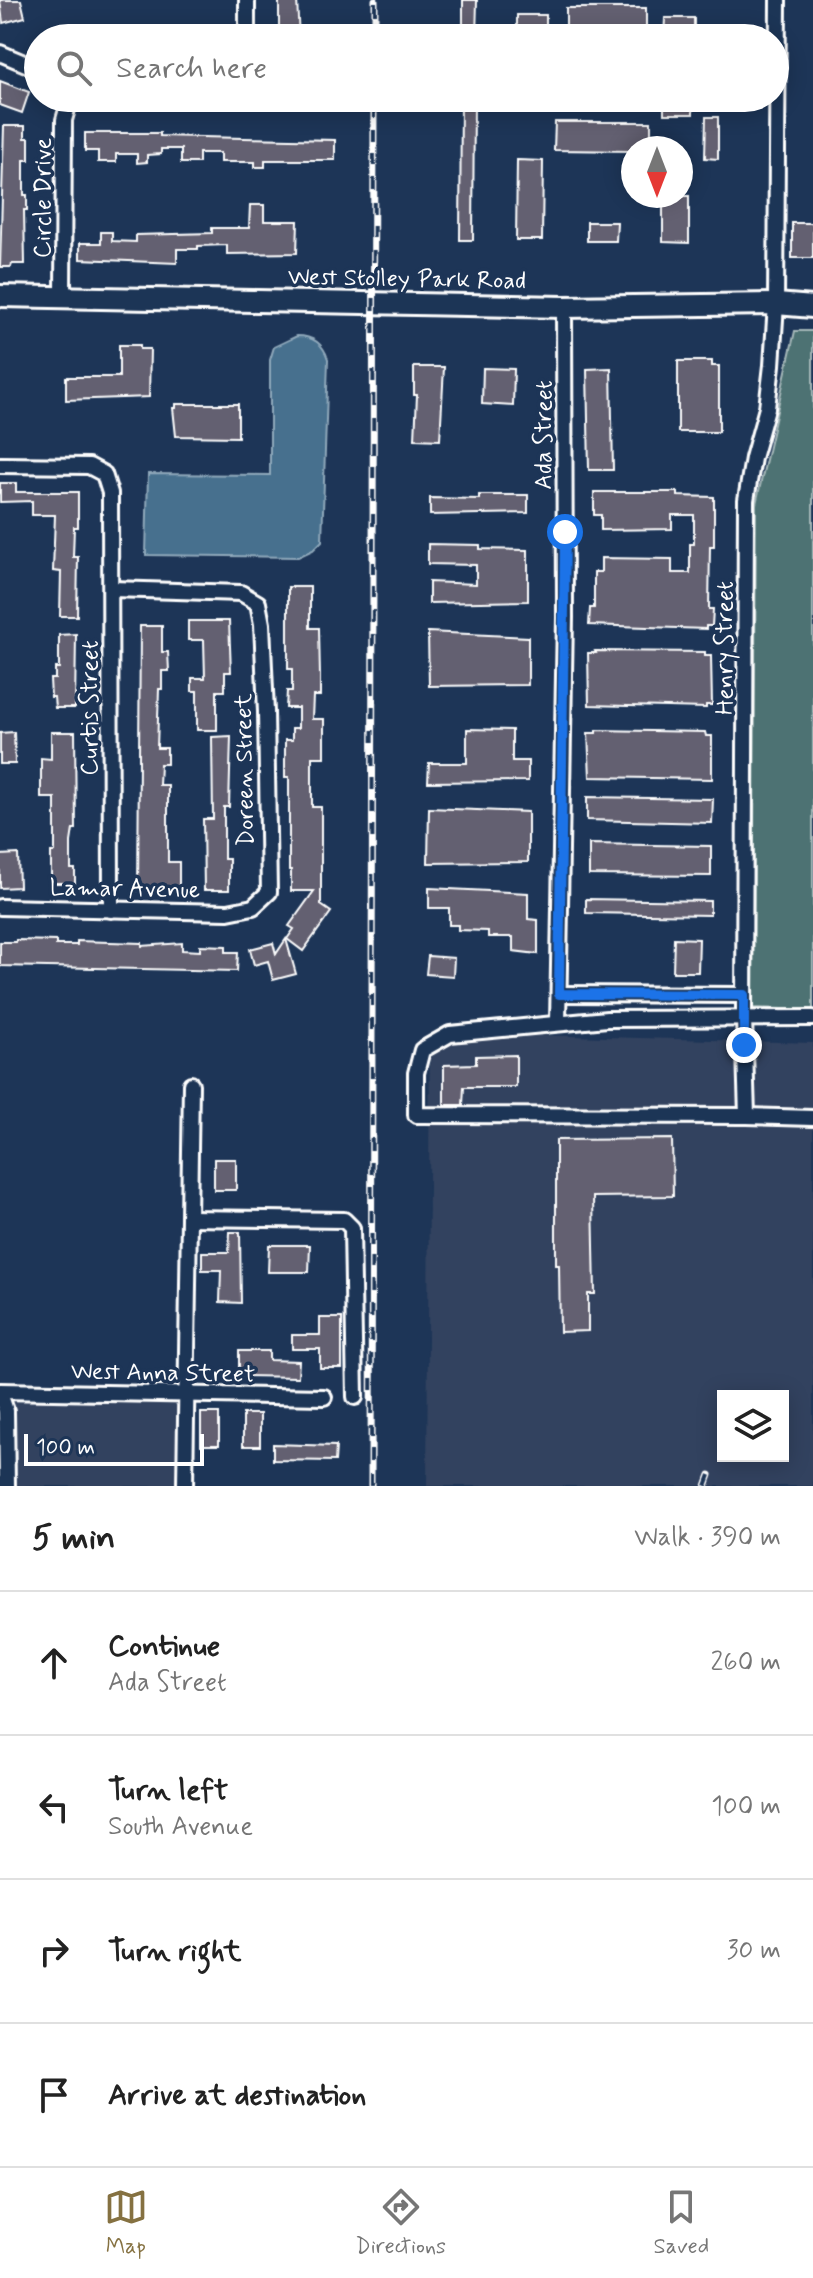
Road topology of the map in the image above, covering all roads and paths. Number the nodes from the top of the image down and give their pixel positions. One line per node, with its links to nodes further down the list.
1 (247, 0): 3 (street)
2 (778, 0): 4 (street, Henry Street)
3 (247, 24)
4 (778, 24)
5 (0, 53): 6 (street)
6 (24, 63)
7 (66, 112): 10 (street, Circle Drive)
8 (777, 112): 11 (street, Henry Street)
9 (0, 296): 10 (main road, West Stolley Park Road)
10 (63, 298): 12 (main road, West Stolley Park Road)
11 (776, 304): 12 (main road, West Stolley Park Road); 13 (main road, West Stolley Park Road); 20 (street, Henry Street)
12 (564, 307): 19 (street, Ada Street)
13 (813, 307)
14 (0, 465): 15 (street, Curtis Street)
15 (112, 589): 17 (street, Doreen Street); 18 (street, Curtis Street)
16 (0, 907): 18 (street, Lamar Avenue)
17 (249, 908): 18 (street, Lamar Avenue)
18 (111, 910)
19 (559, 994): 20 (street); 23 (street, Ada Street)
20 (744, 995): 21 (street, Henry Street)
21 (744, 1017): 22 (street); 23 (street); 25 (street, Henry Street)
22 (813, 1018)
23 (558, 1023): 25 (street)
24 (191, 1084): 27 (street)
25 (747, 1116): 26 (street)
26 (813, 1118)
27 (189, 1218): 29 (street); 31 (street)
28 (0, 1392): 29 (street, West Anna Street); 32 (street)
29 (185, 1394): 30 (street, West Anna Street); 33 (street)
30 (324, 1397)
31 (355, 1397)
32 (7, 1486)
33 (185, 1486)

